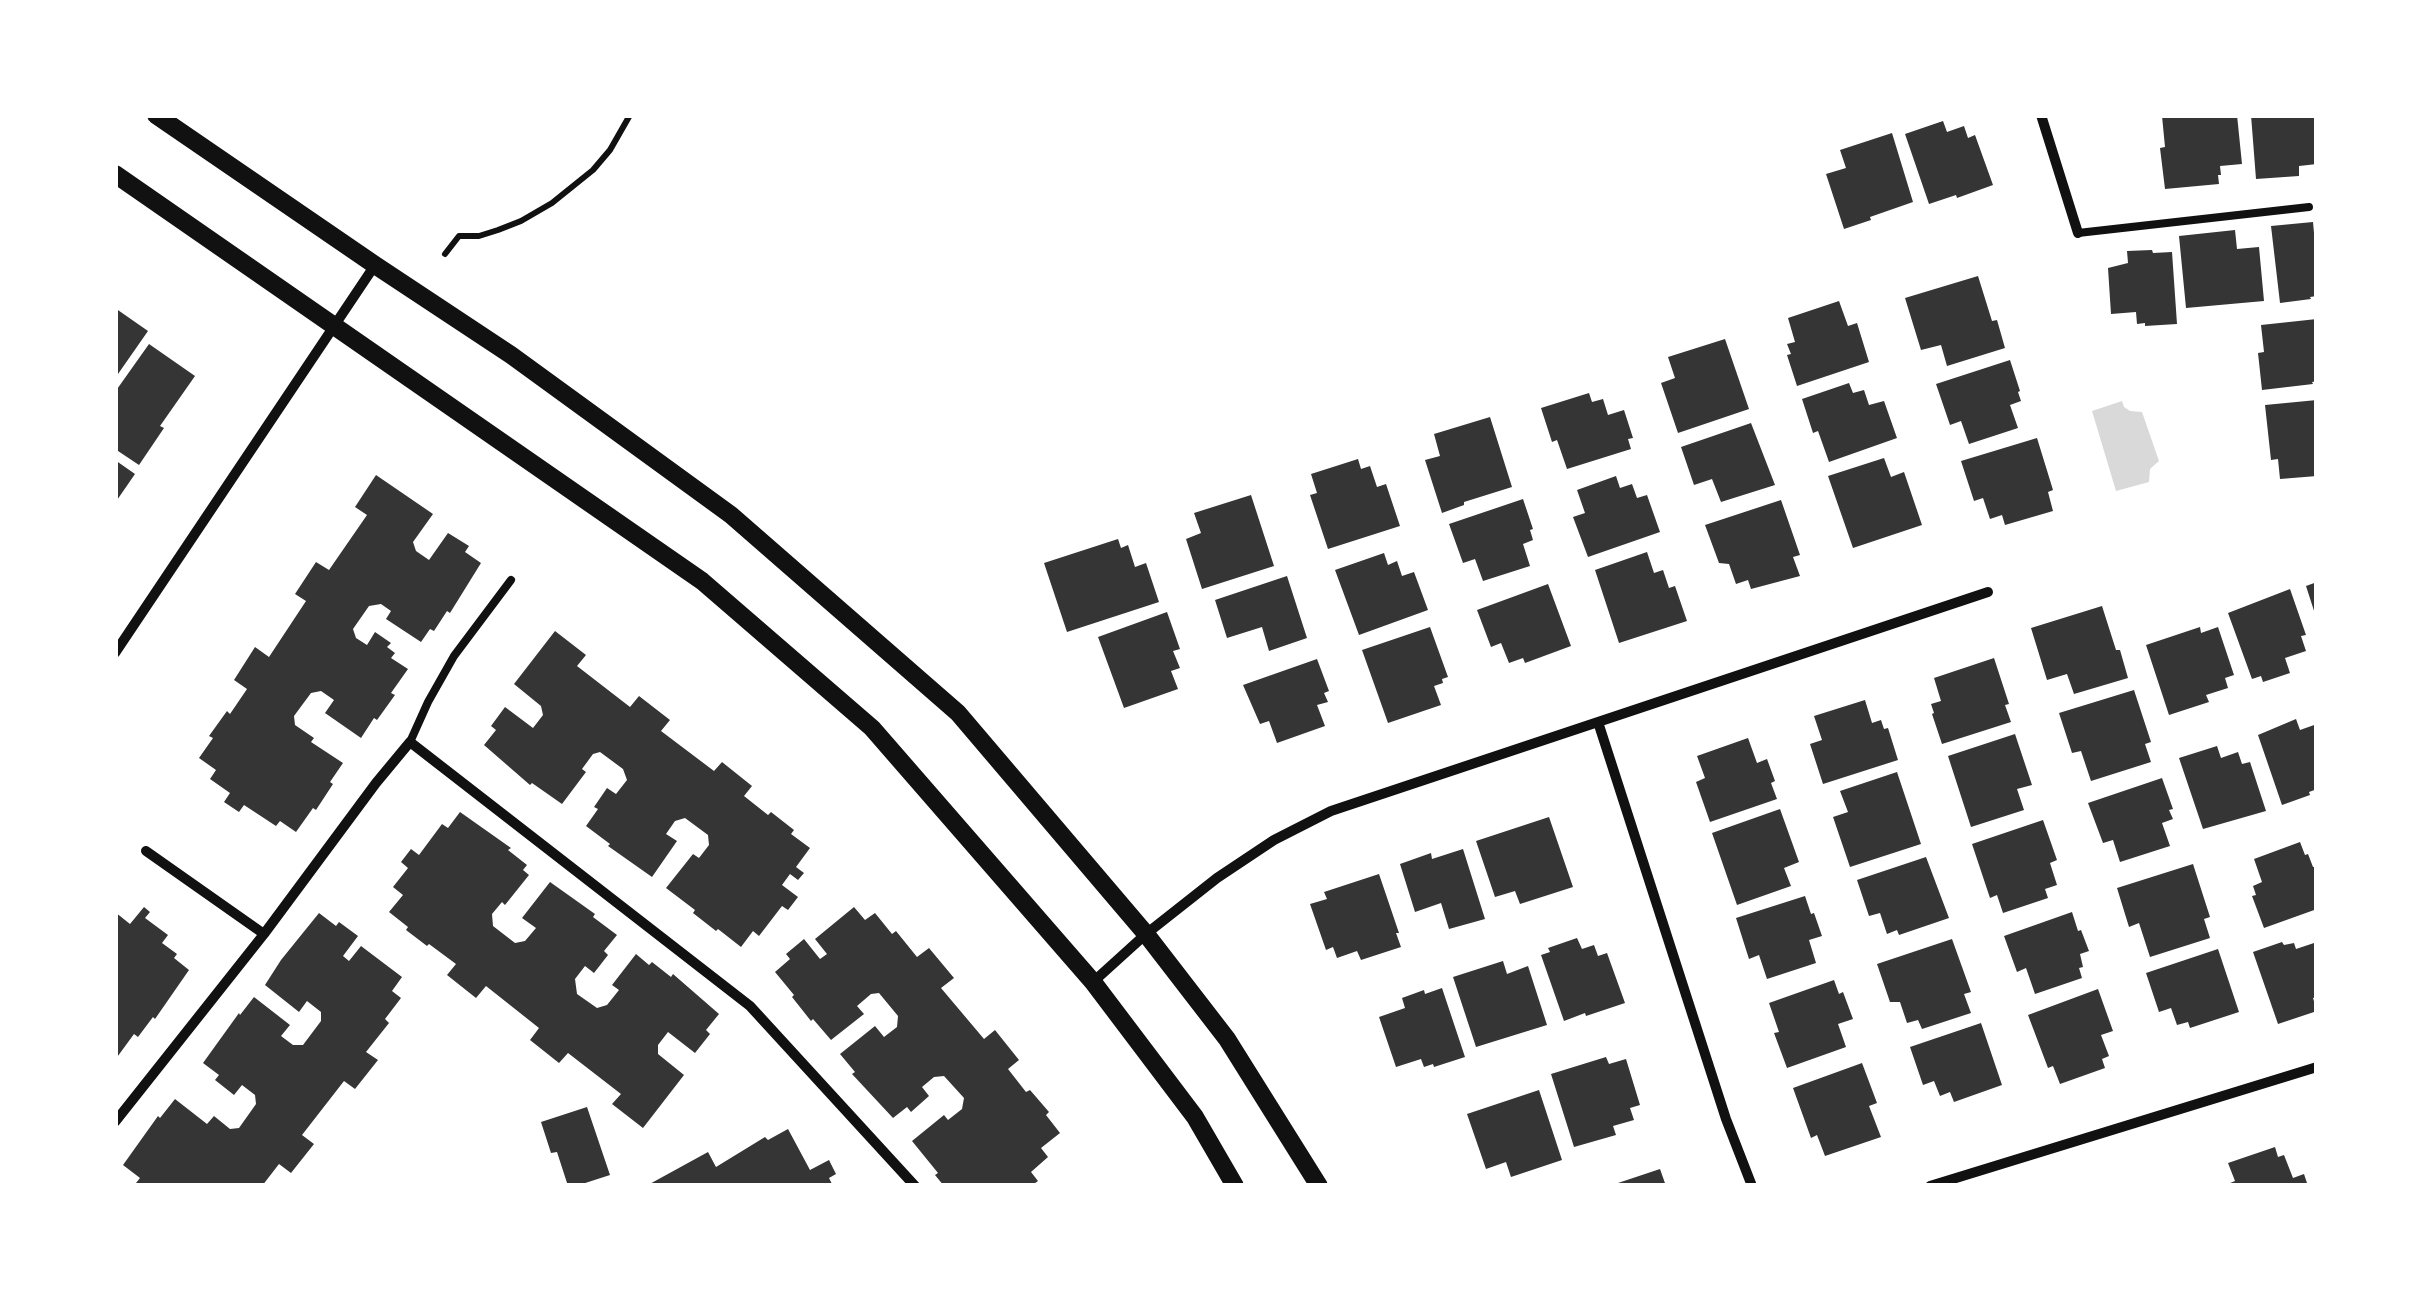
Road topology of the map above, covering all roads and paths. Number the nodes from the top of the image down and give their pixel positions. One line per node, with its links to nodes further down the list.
1 (156, 115): 8 (street)
2 (630, 115): 7 (path)
3 (2041, 115): 6 (street)
4 (115, 174): 9 (street)
5 (2309, 207): 6 (lane)
6 (2078, 233)
7 (445, 254)
8 (374, 265): 9 (street); 17 (street)
9 (334, 326): 12 (street); 18 (street)
10 (511, 580): 14 (lane)
11 (1988, 592): 13 (street)
12 (115, 653)
13 (1598, 722): 17 (street); 24 (street)
14 (410, 742): 16 (street); 21 (street)
15 (146, 851): 16 (street)
16 (264, 934): 20 (street)
17 (1146, 934): 18 (street); 23 (street)
18 (1093, 982): 22 (street)
19 (2317, 1067): 25 (street)
20 (115, 1122)
21 (916, 1186)
22 (1235, 1186)
23 (1320, 1186)
24 (1752, 1186)
25 (1930, 1186)

